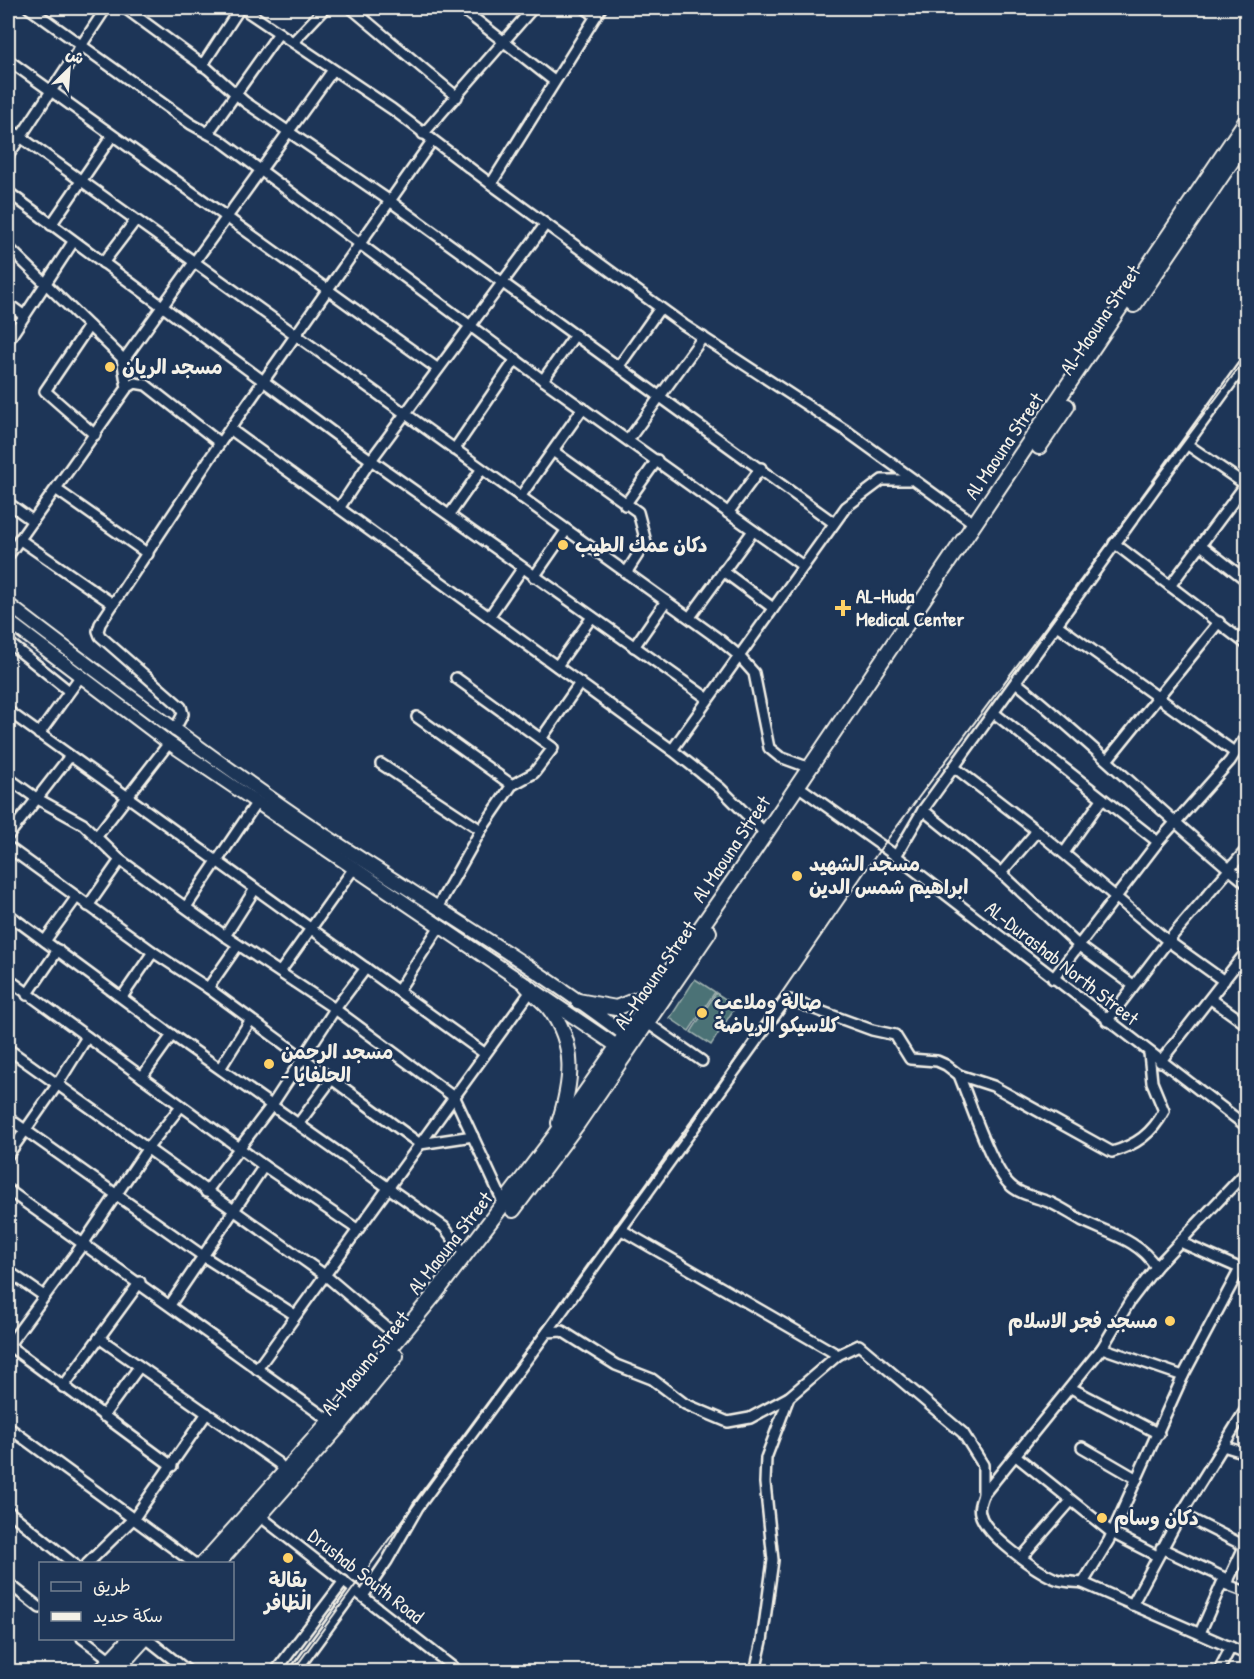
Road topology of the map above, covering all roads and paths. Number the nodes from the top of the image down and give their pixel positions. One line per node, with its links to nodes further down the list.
1 (29, 8): 14 (street)
2 (106, 8): 14 (street)
3 (125, 8): 16 (street)
4 (241, 8): 11 (street); 16 (street)
5 (325, 8): 12 (street)
6 (351, 8): 21 (street)
7 (461, 8): 13 (street)
8 (533, 8): 13 (street)
9 (585, 8): 10 (street)
10 (598, 12): 18 (street)
11 (279, 33): 12 (street); 20 (street)
12 (293, 42): 17 (street)
13 (505, 42): 18 (street); 21 (street)
14 (81, 44): 19 (street); 25 (street)
15 (8, 60): 19 (street)
16 (202, 66): 20 (street)
17 (333, 70): 24 (street); 26 (street)
18 (554, 81): 34 (street)
19 (50, 91): 27 (street); 28 (street)
20 (235, 94): 24 (street); 25 (street)
21 (457, 97): 26 (street)
22 (1246, 121): 93 (highway, Al Maouna Street)
23 (8, 128): 28 (street)
24 (288, 130): 32 (street); 36 (street)
25 (208, 133): 32 (street)
26 (423, 134): 30 (street)
27 (112, 136): 33 (street); 37 (street)
28 (20, 137): 31 (street); 33 (street)
29 (1246, 140): 146 (highway, Al-Maouna Street)
30 (432, 141): 34 (street); 36 (street)
31 (8, 156)
32 (258, 171): 37 (street); 42 (street)
33 (80, 182): 38 (street); 39 (street)
34 (491, 184): 40 (street)
35 (8, 192): 39 (street)
36 (390, 201): 42 (street); 47 (street)
37 (225, 217): 44 (street); 48 (street)
38 (135, 221): 44 (street); 45 (street)
39 (51, 225): 41 (street)
40 (546, 225): 47 (street); 51 (street)
41 (73, 242): 45 (street); 46 (street)
42 (360, 245): 48 (street); 54 (street)
43 (8, 247): 46 (street)
44 (192, 261): 50 (street); 56 (street)
45 (103, 263): 50 (street)
46 (44, 282): 52 (street); 53 (street)
47 (502, 283): 54 (street); 55 (street)
48 (328, 291): 56 (street); 63 (street)
49 (8, 304): 52 (street)
50 (162, 306): 60 (street); 66 (street)
51 (660, 308): 57 (street); 62 (street)
52 (23, 315): 58 (street)
53 (90, 326): 60 (street); 72 (street)
54 (470, 326): 59 (street); 63 (street)
55 (575, 335): 62 (street); 65 (street)
56 (296, 337): 66 (street); 70 (street)
57 (703, 337): 68 (street); 82 (street)
58 (8, 340)
59 (516, 359): 65 (street); 76 (street)
60 (123, 361): 67 (street)
61 (1246, 362): 64 (street)
62 (620, 366): 68 (street)
63 (438, 369): 70 (street)
64 (1243, 373): 75 (street)
65 (543, 380): 69 (street)
66 (263, 381): 71 (street); 78 (street)
67 (127, 388): 72 (street); 74 (street)
68 (662, 397): 73 (street); 80 (street)
69 (583, 408): 73 (street); 77 (street)
70 (404, 415): 76 (street); 78 (street)
71 (230, 429): 74 (street); 88 (street)
72 (95, 435): 84 (street)
73 (629, 439): 79 (street)
74 (220, 443): 99 (street)
75 (1188, 445): 83 (street); 97 (street)
76 (454, 450): 81 (street)
77 (553, 451): 85 (street); 87 (street)
78 (371, 460): 88 (street); 90 (street)
79 (657, 460): 87 (street); 89 (street)
80 (761, 468): 89 (street); 92 (street)
81 (482, 470): 85 (street); 90 (street)
82 (911, 480): 92 (street); 93 (street)
83 (1246, 484): 98 (street)
84 (57, 489): 91 (street); 99 (street)
85 (520, 498): 94 (street)
86 (8, 503): 91 (street)
87 (626, 505): 104 (street)
88 (340, 507): 112 (street)
89 (728, 513): 95 (street)
90 (450, 514): 102 (street)
91 (33, 521): 96 (street)
92 (834, 523): 101 (street)
93 (975, 524): 143 (highway, Al Maouna Street)
94 (567, 531): 104 (street); 105 (street)
95 (753, 531): 101 (street); 103 (street)
96 (19, 539): 100 (street); 110 (street)
97 (1114, 543): 107 (street); 117 (street)
98 (1201, 545): 106 (street); 107 (street)
99 (148, 554): 110 (street)
100 (8, 556)
101 (803, 566): 111 (street)
102 (522, 568): 105 (street); 112 (street)
103 (723, 571): 111 (street); 114 (street)
104 (626, 573): 108 (street)
105 (534, 577): 113 (street)
106 (1246, 580)
107 (1170, 586): 116 (street)
108 (666, 601): 114 (street); 120 (street)
109 (8, 604): 135 (main road)
110 (113, 604): 135 (street)
111 (772, 608): 121 (street)
112 (489, 616): 122 (street)
113 (592, 617): 120 (street); 122 (street)
114 (690, 617): 121 (street)
115 (8, 621): 123 (main road)
116 (1218, 622): 119 (street); 128 (street)
117 (1057, 625): 126 (street); 128 (street)
118 (8, 642): 127 (street)
119 (1246, 644)
120 (634, 647): 129 (street)
121 (738, 655): 129 (street); 143 (street)
122 (557, 666): 125 (street)
123 (80, 676): 127 (street); 135 (main road)
124 (456, 678): 136 (street)
125 (580, 683): 136 (street); 137 (street)
126 (1017, 683): 131 (street); 140 (street)
127 (69, 691): 133 (street)
128 (1159, 696): 138 (street); 140 (street)
129 (707, 698): 137 (street)
130 (8, 711): 133 (street)
131 (994, 713): 142 (street); 149 (street)
132 (417, 717): 145 (street)
133 (39, 734): 139 (street)
134 (1246, 736): 138 (street)
135 (172, 737): 148 (street); 150 (main road); 174 (main road)
136 (541, 739): 145 (street)
137 (672, 750): 155 (street)
138 (1234, 752): 152 (street)
139 (70, 756): 147 (street); 148 (street)
140 (1108, 759): 152 (street)
141 (381, 764): 153 (street)
142 (954, 767): 151 (street); 154 (street)
143 (810, 768): 146 (highway, Al Maouna Street)
144 (8, 778): 147 (street)
145 (512, 784): 153 (street)
146 (801, 788): 155 (highway, Al Maouna Street); 162 (street, AL-Durashab North Street); 204 (highway, Al-Maouna Street)
147 (36, 798): 156 (street); 157 (street)
148 (128, 798): 157 (street); 164 (street)
149 (1102, 798): 158 (street); 161 (street)
150 (257, 802): 164 (street); 165 (main road)
151 (923, 810): 162 (street); 167 (street)
152 (1176, 823): 158 (street); 166 (street)
153 (481, 830): 174 (street)
154 (1037, 831): 161 (street); 167 (street)
155 (765, 833): 195 (highway, Al Maouna Street)
156 (8, 836)
157 (97, 836): 163 (street)
158 (1158, 842): 171 (street)
159 (8, 848): 170 (street)
160 (1246, 850): 166 (street)
161 (1064, 853): 171 (street)
162 (896, 856): 190 (street, AL-Durashab North Street)
163 (120, 860): 172 (street); 173 (street)
164 (217, 861): 169 (street); 173 (street)
165 (354, 868): 176 (main road); 177 (street)
166 (1230, 870): 168 (street); 180 (street)
167 (1001, 873): 182 (street)
168 (1246, 884)
169 (255, 889): 177 (street); 178 (street)
170 (76, 898): 172 (street); 179 (street)
171 (1116, 899): 180 (street); 182 (street)
172 (88, 906): 184 (street)
173 (186, 907): 178 (street)
174 (437, 908): 187 (main road)
175 (8, 914): 179 (street)
176 (440, 926): 193 (main road); 196 (street)
177 (309, 928): 186 (street); 188 (street)
178 (225, 936): 181 (street)
179 (45, 941): 183 (street)
180 (1168, 941): 191 (street); 192 (street)
181 (238, 945): 188 (street); 194 (street)
182 (1078, 945): 190 (street); 192 (street)
183 (58, 950): 197 (street); 198 (street)
184 (153, 952): 194 (street); 198 (street)
185 (1246, 953): 191 (street)
186 (366, 968): 196 (street); 201 (street)
187 (530, 969): 193 (main road); 200 (main road)
188 (280, 972): 201 (street)
189 (8, 979): 197 (street)
190 (1053, 979): 203 (street, AL-Durashab North Street)
191 (1224, 981): 199 (street)
192 (1133, 985): 203 (street)
193 (526, 986): 208 (main road); 210 (street); 228 (highway)
194 (208, 988): 202 (street)
195 (657, 991): 200 (highway); 208 (highway, Al Maouna Street)
196 (398, 992): 210 (street)
197 (27, 995): 207 (street)
198 (122, 997): 206 (street)
199 (1211, 999): 205 (street); 214 (street)
200 (578, 1001): 208 (main road)
201 (335, 1009): 212 (street); 220 (street)
202 (250, 1021): 212 (street); 215 (street)
203 (1107, 1021): 211 (street, AL-Durashab North Street)
204 (646, 1023): 208 (highway, Al-Maouna Street); 213 (street)
205 (1246, 1024)
206 (172, 1035): 215 (street); 217 (street)
207 (87, 1037): 217 (street); 219 (street)
208 (626, 1043): 228 (highway, Al Maouna Street); 283 (highway, Al-Maouna Street)
209 (8, 1049): 219 (street)
210 (484, 1053): 220 (street)
211 (1149, 1053): 214 (street, AL-Durashab North Street); 216 (street)
212 (302, 1059): 218 (street); 221 (street)
213 (702, 1061)
214 (1160, 1062): 225 (street, AL-Durashab North Street)
215 (221, 1067): 221 (street)
216 (959, 1075): 242 (street); 247 (street)
217 (142, 1077): 222 (street)
218 (332, 1080): 224 (street); 229 (street)
219 (57, 1085): 226 (street); 231 (street)
220 (455, 1098): 227 (street); 229 (street)
221 (272, 1105): 224 (street); 230 (street)
222 (181, 1106): 230 (street); 231 (street)
223 (8, 1118): 226 (street)
224 (299, 1123): 235 (street)
225 (1246, 1126)
226 (24, 1131): 232 (street); 238 (street)
227 (473, 1136): 229 (street); 239 (street)
228 (555, 1136): 239 (highway, Al Maouna Street)
229 (420, 1144): 235 (street)
230 (240, 1148): 233 (street); 237 (street)
231 (147, 1149): 237 (street); 238 (street)
232 (8, 1155)
233 (264, 1166): 240 (street); 241 (street)
234 (1246, 1172): 243 (street)
235 (389, 1188): 241 (street); 246 (street)
236 (8, 1190): 244 (street)
237 (206, 1192): 240 (street)
238 (114, 1194): 244 (street); 245 (street)
239 (505, 1206): 246 (highway, Al Maouna Street)
240 (234, 1211): 245 (street); 250 (street)
241 (357, 1229): 250 (street)
242 (620, 1229): 255 (street); 260 (street)
243 (1180, 1242): 247 (street); 249 (street)
244 (83, 1244): 251 (street); 252 (street)
245 (203, 1256): 253 (street); 254 (street)
246 (466, 1256): 257 (highway, Al Maouna Street)
247 (1156, 1267): 259 (street)
248 (8, 1270): 252 (street)
249 (1243, 1270): 263 (street)
250 (326, 1276): 254 (street); 257 (street)
251 (140, 1282): 253 (street); 256 (street)
252 (44, 1296): 258 (street)
253 (170, 1305): 262 (street)
254 (295, 1315): 262 (street)
255 (547, 1332): 266 (street); 301 (street)
256 (99, 1338): 261 (street); 264 (street)
257 (399, 1338): 270 (highway, Al Maouna Street)
258 (8, 1345): 264 (street)
259 (1101, 1348): 263 (street); 265 (street)
260 (838, 1355): 266 (street); 280 (street)
261 (139, 1367): 267 (street); 269 (street)
262 (257, 1369): 270 (street)
263 (1183, 1376): 272 (street)
264 (63, 1387): 269 (street)
265 (1071, 1388): 272 (street); 276 (street)
266 (789, 1397): 317 (street)
267 (207, 1413): 277 (street); 278 (street)
268 (1245, 1414): 273 (street)
269 (103, 1416): 277 (street)
270 (330, 1421): 278 (highway, Al Maouna Street)
271 (8, 1427): 285 (street)
272 (1159, 1434): 279 (street)
273 (1223, 1446): 275 (street); 284 (street)
274 (1082, 1447): 279 (street)
275 (1246, 1453)
276 (1016, 1456): 280 (street); 281 (street)
277 (172, 1466): 285 (street)
278 (285, 1471): 283 (highway, Al Maouna Street)
279 (1137, 1479): 286 (street)
280 (983, 1495): 289 (street)
281 (1071, 1501): 286 (street); 289 (street)
282 (8, 1513): 290 (street)
283 (255, 1513): 293 (highway, Al Maouna Street); 294 (highway, Al-Maouna Street); 295 (street, Drushab South Road)
284 (1181, 1514): 287 (street); 288 (street)
285 (135, 1517): 291 (street); 292 (street)
286 (1112, 1533): 288 (street); 298 (street)
287 (1246, 1544): 296 (street)
288 (1159, 1552): 296 (street); 302 (street)
289 (1022, 1557): 298 (street)
290 (73, 1562)
291 (88, 1562)
292 (194, 1562)
293 (204, 1562)
294 (218, 1562)
295 (344, 1581): 299 (street, Drushab South Road); 314 (street)
296 (1228, 1582): 300 (street); 304 (street)
297 (8, 1583): 303 (street)
298 (1083, 1583): 302 (street)
299 (355, 1590): 301 (street, Drushab South Road); 315 (street)
300 (1246, 1592)
301 (363, 1596): 316 (street, Drushab South Road)
302 (1132, 1605): 304 (street)
303 (39, 1607)
304 (1200, 1633): 309 (street)
305 (84, 1640): 311 (street)
306 (130, 1640): 311 (highway)
307 (143, 1640): 311 (highway)
308 (148, 1640): 313 (street)
309 (1231, 1647): 310 (street); 318 (street)
310 (1246, 1654)
311 (112, 1666): 312 (highway)
312 (99, 1671)
313 (189, 1671)
314 (275, 1671)
315 (295, 1671)
316 (459, 1671)
317 (755, 1671)
318 (1218, 1671)

